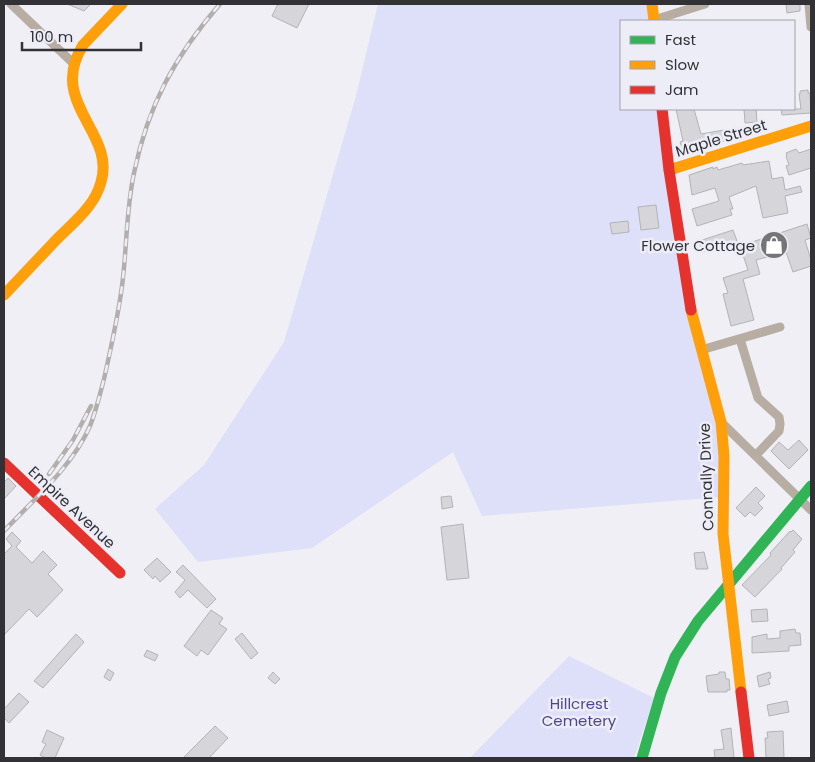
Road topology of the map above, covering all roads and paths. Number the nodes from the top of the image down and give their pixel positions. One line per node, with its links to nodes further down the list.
1 (11, 4): 9 (street)
2 (122, 4): 9 (street)
3 (652, 4): 6 (street)
4 (705, 4): 7 (street)
5 (809, 4): 8 (street)
6 (654, 20)
7 (657, 20)
8 (811, 26)
9 (74, 64): 13 (street)
10 (662, 110): 12 (street, Connally Drive)
11 (811, 126): 12 (street, Maple Street)
12 (669, 170): 16 (street, Connally Drive)
13 (4, 295)
14 (780, 327): 15 (street)
15 (740, 339): 16 (street); 18 (street)
16 (701, 350): 17 (street, Connally Drive)
17 (721, 422): 18 (street); 24 (street, Connally Drive)
18 (756, 456): 21 (street)
19 (4, 463): 23 (street, Empire Avenue)
20 (811, 486): 21 (street)
21 (800, 499): 22 (street); 24 (street)
22 (811, 510)
23 (120, 573)
24 (728, 583): 25 (street); 26 (street, Connally Drive)
25 (642, 758)
26 (749, 758)

